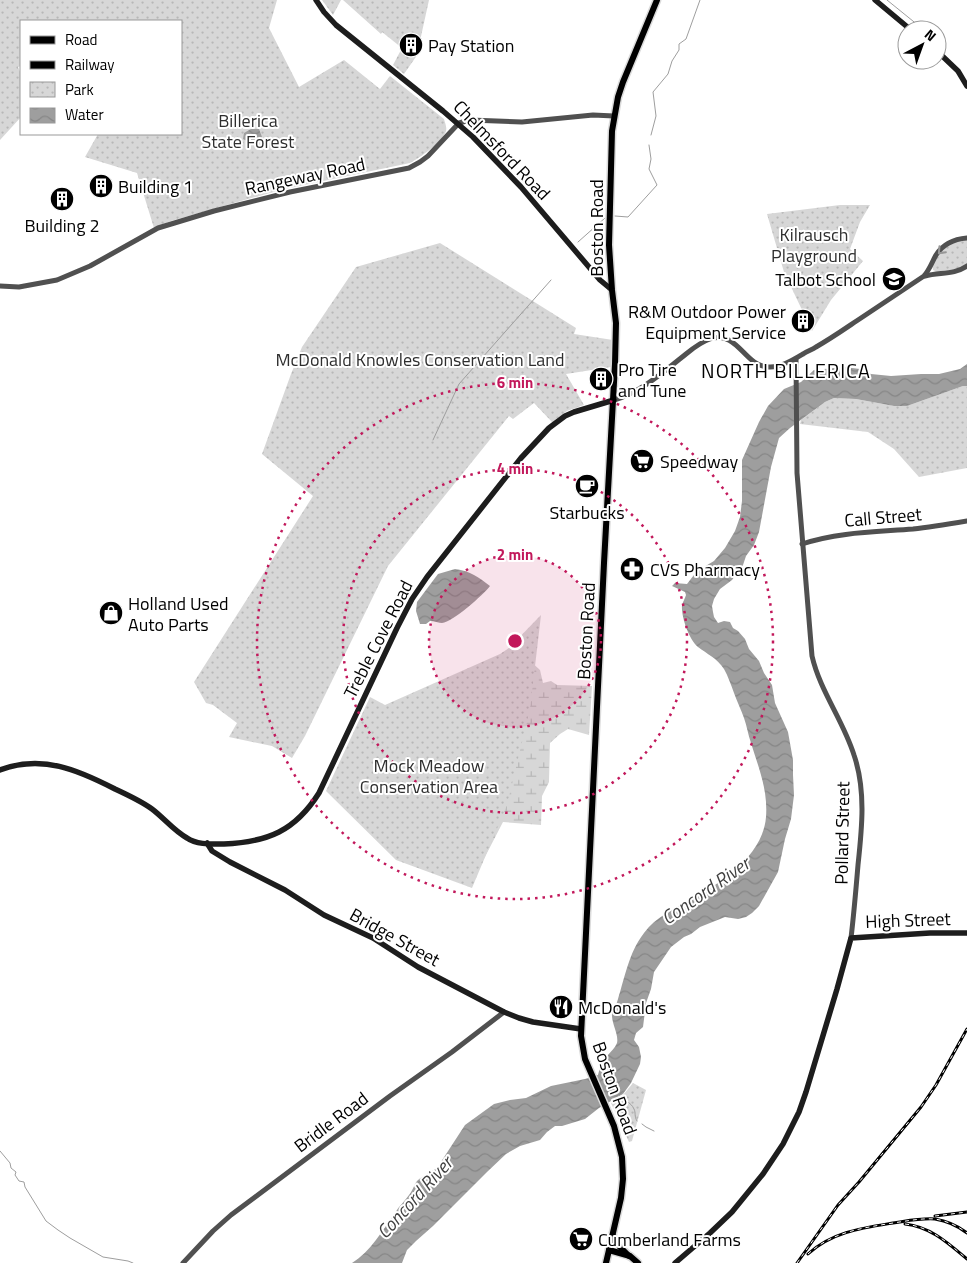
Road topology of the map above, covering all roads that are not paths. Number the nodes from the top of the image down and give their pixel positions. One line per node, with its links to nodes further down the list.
1 (316, 0): 8 (main road, Chelmsford Road)
2 (657, 0): 7 (main road, Boston Road)
3 (875, 0): 4 (main road)
4 (899, 20)
5 (947, 60): 6 (main road)
6 (967, 86)
7 (614, 116): 8 (street); 13 (main road, Boston Road)
8 (458, 123): 12 (street, Rangeway Road); 13 (main road, Chelmsford Road)
9 (967, 238): 11 (street, one-way to 11)
10 (967, 266): 11 (street)
11 (924, 276): 14 (street, Treble Cove Road)
12 (0, 286)
13 (612, 290): 15 (main road, Boston Road)
14 (796, 359): 15 (street, Treble Cove Road); 17 (street, Pollard Street)
15 (614, 400): 19 (main road, Treble Cove Road); 23 (main road, Boston Road)
16 (967, 521): 17 (street, Call Street)
17 (802, 544): 21 (street, Pollard Street)
18 (0, 770): 19 (main road, Treble Cove Road)
19 (207, 843): 22 (main road, Bridge Street)
20 (967, 933): 21 (main road, High Street)
21 (851, 938): 30 (main road, Pollard Street)
22 (504, 1012): 23 (main road, Bridge Street); 27 (street, Bridle Road)
23 (581, 1029): 24 (main road, Boston Road)
24 (613, 1236): 25 (main road, Boston Road); 26 (main road)
25 (609, 1250): 26 (main road); 28 (main road, Boston Road)
26 (630, 1256): 29 (main road)
27 (183, 1263)
28 (606, 1263)
29 (638, 1263)
30 (675, 1263)

